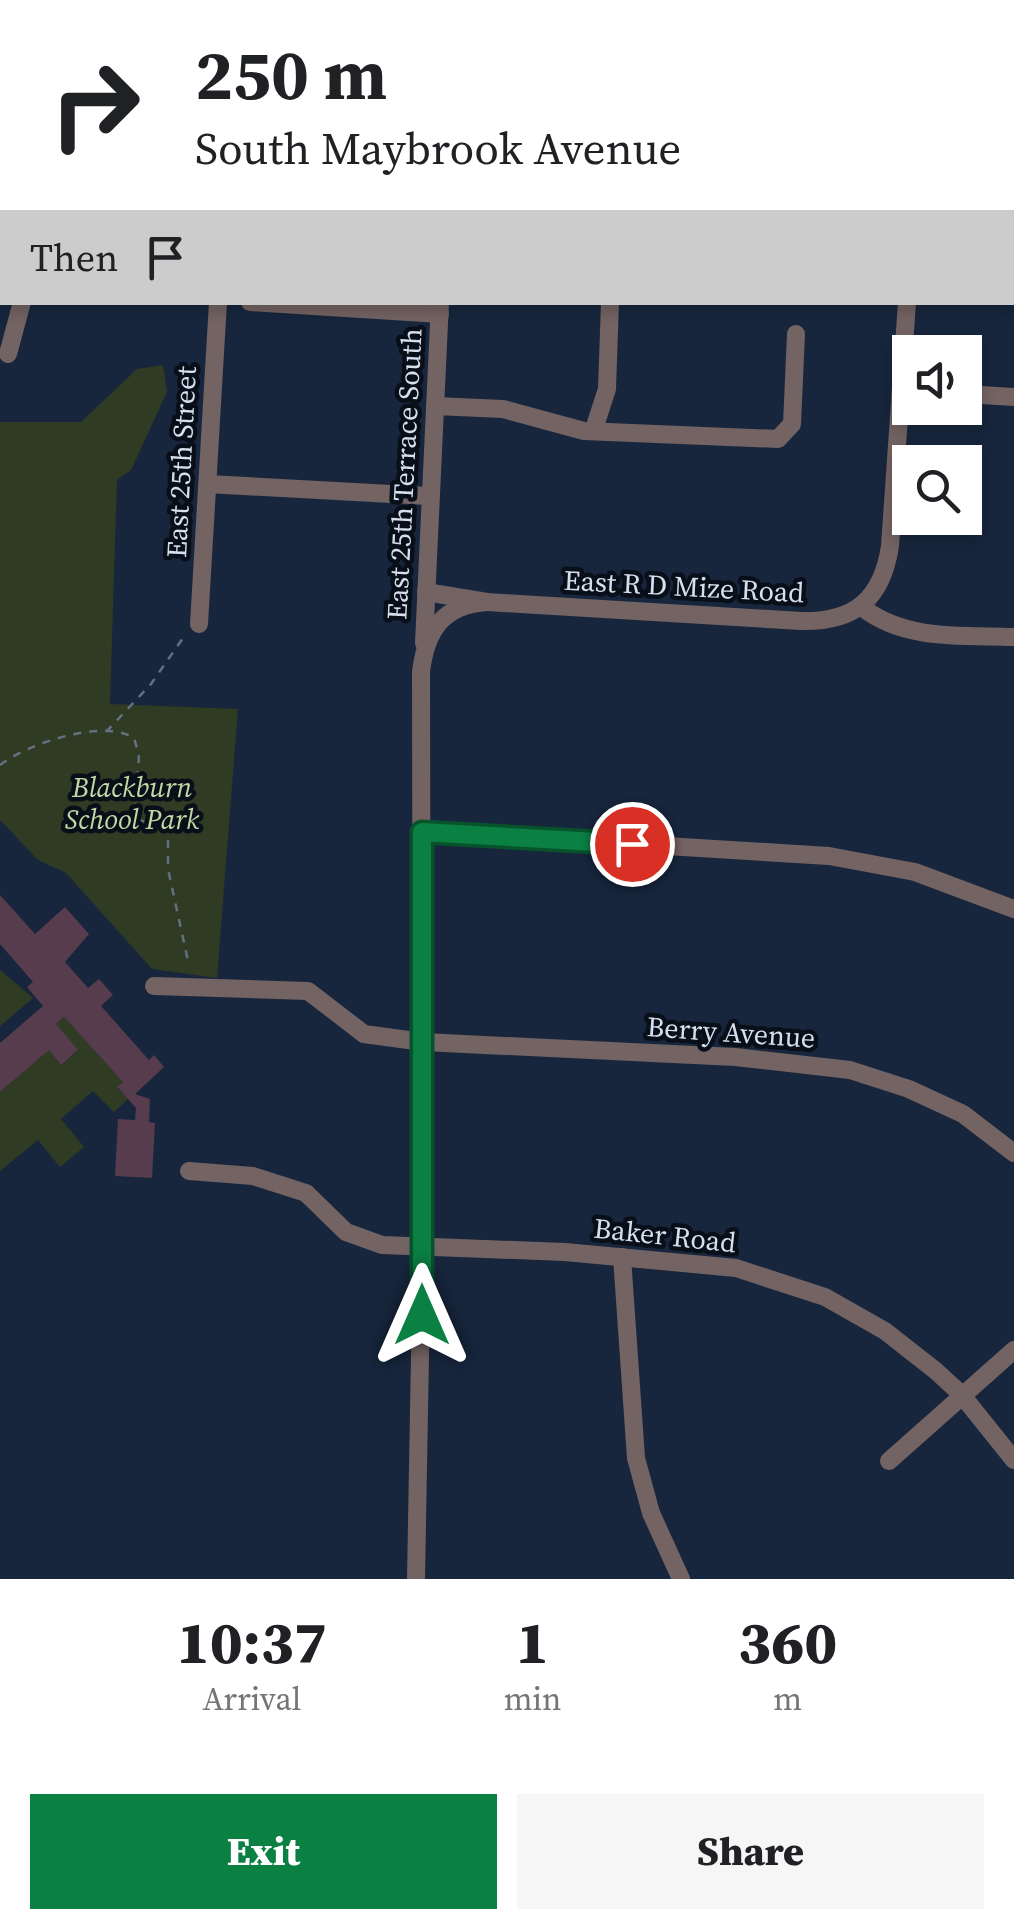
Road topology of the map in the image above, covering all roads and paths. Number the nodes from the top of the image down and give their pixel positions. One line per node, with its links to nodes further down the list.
1 (21, 305): 9 (street)
2 (218, 305): 15 (street, East 25th Street)
3 (345, 305): 6 (street)
4 (610, 305): 14 (street)
5 (906, 305): 8 (street)
6 (440, 308): 12 (street, East 25th Terrace South)
7 (796, 334): 14 (street)
8 (906, 335)
9 (8, 354)
10 (982, 395): 11 (street)
11 (1014, 397)
12 (435, 406): 14 (street); 16 (street, East 25th Terrace South)
13 (901, 425): 19 (street)
14 (594, 428)
15 (208, 484): 16 (street); 20 (street, East 25th Street)
16 (428, 496): 17 (street, East 25th Terrace South)
17 (426, 592): 18 (street, East R D Mize Road); 23 (street, East 25th Terrace South)
18 (487, 602): 19 (street, East R D Mize Road); 23 (street, East R D Mize Road)
19 (864, 608): 22 (street)
20 (198, 624)
21 (183, 638): 24 (path)
22 (1014, 638)
23 (424, 649): 28 (street)
24 (105, 734): 25 (path); 27 (path)
25 (0, 765)
26 (174, 818): 27 (path)
27 (168, 824): 30 (path)
28 (422, 832): 29 (street); 32 (street)
29 (1014, 909)
30 (188, 961)
31 (154, 986): 32 (street, Berry Avenue)
32 (422, 1042): 33 (street, Berry Avenue); 35 (street)
33 (1014, 1153)
34 (190, 1172): 35 (street, Baker Road)
35 (422, 1246): 36 (street, Baker Road); 41 (street)
36 (622, 1257): 38 (street, Baker Road); 42 (street)
37 (1014, 1350): 38 (street)
38 (961, 1394): 39 (street, Baker Road); 40 (street)
39 (1014, 1460)
40 (888, 1461)
41 (416, 1579)
42 (681, 1579)

